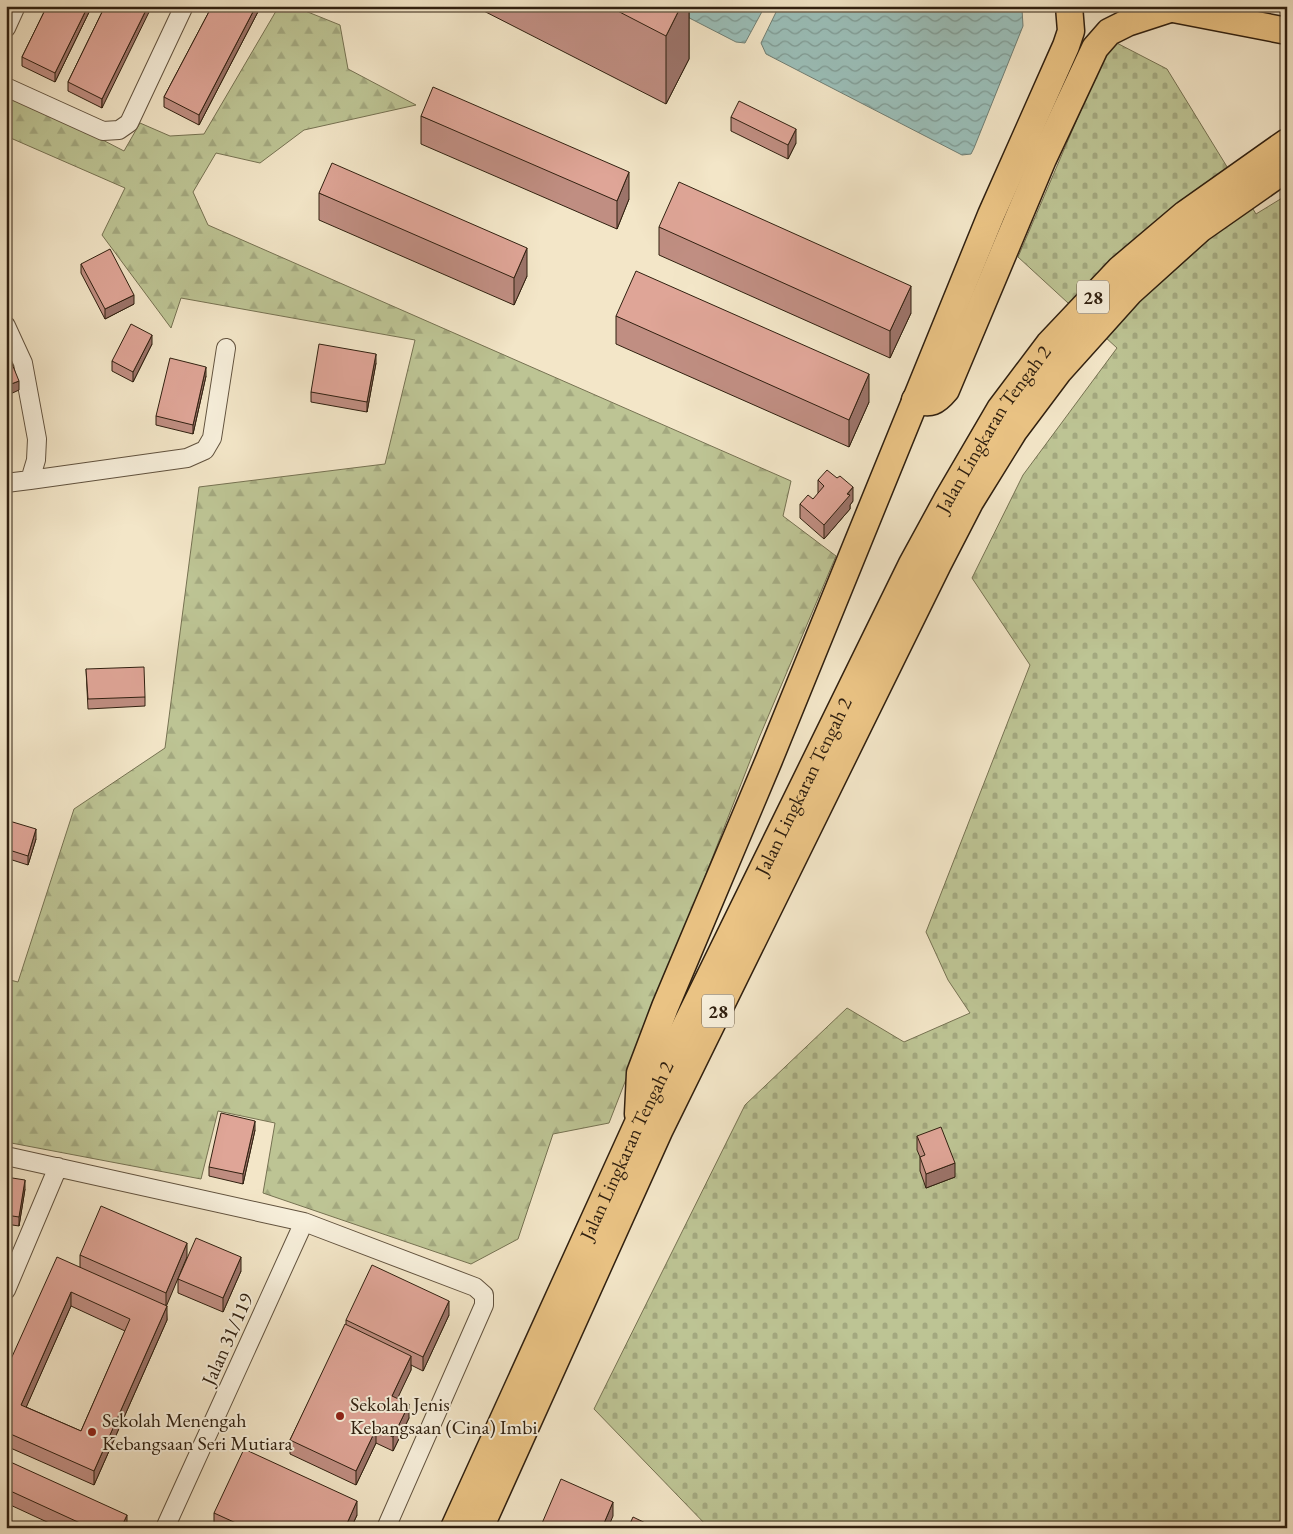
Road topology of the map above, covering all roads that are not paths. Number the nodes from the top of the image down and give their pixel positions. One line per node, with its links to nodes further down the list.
1 (16, 6): 5 (street)
2 (184, 6): 7 (street)
3 (1069, 6): 12 (highway)
4 (1164, 8): 6 (highway); 12 (highway)
5 (6, 28)
6 (1287, 31)
7 (6, 87)
8 (1287, 142): 15 (highway, Jalan Lingkaran Tengah 2 / 28)
9 (1287, 168): 15 (highway, Jalan Lingkaran Tengah 2 / 28)
10 (6, 326): 13 (street)
11 (226, 348): 13 (street)
12 (915, 400): 16 (highway)
13 (30, 480): 14 (street)
14 (6, 483)
15 (959, 500): 16 (highway, Jalan Lingkaran Tengah 2 / 28); 24 (highway, Jalan Lingkaran Tengah 2 / 28)
16 (638, 1123): 23 (highway, Jalan Lingkaran Tengah 2 / 28)
17 (6, 1156): 18 (street)
18 (58, 1167): 19 (street); 20 (street)
19 (304, 1222): 21 (street, Jalan 31/119); 22 (street)
20 (6, 1290)
21 (165, 1528)
22 (386, 1528)
23 (454, 1528)
24 (480, 1528)

